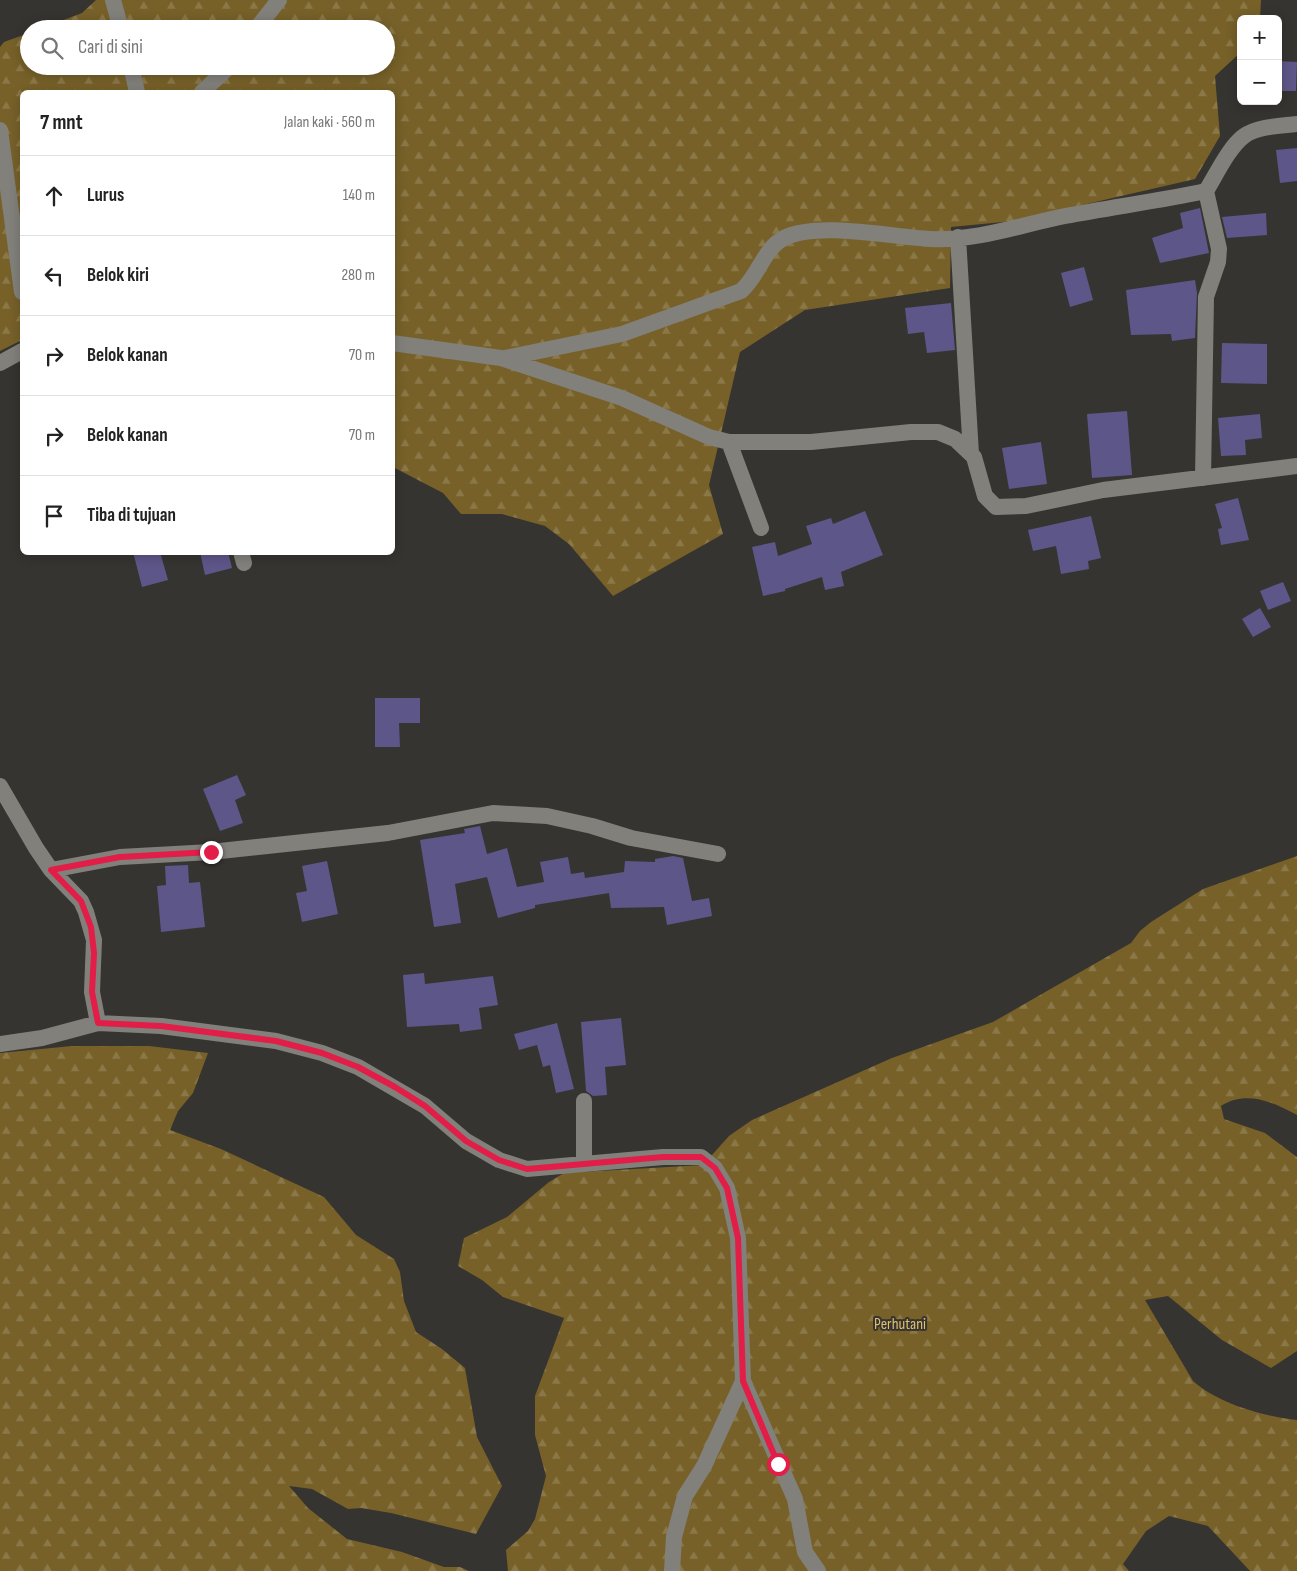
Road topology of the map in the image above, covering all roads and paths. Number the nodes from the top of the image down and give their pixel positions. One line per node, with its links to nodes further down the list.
1 (113, 0): 3 (street)
2 (279, 0): 4 (street)
3 (119, 20)
4 (263, 20)
5 (133, 75): 7 (street)
6 (220, 75): 8 (street)
7 (137, 90)
8 (204, 90)
9 (1297, 124): 11 (street)
10 (0, 130): 13 (street)
11 (1206, 191): 12 (street); 21 (street)
12 (958, 237): 16 (street); 19 (street)
13 (20, 277)
14 (395, 342): 16 (street)
15 (20, 352): 17 (street)
16 (502, 358): 18 (street)
17 (0, 363)
18 (729, 442): 19 (street); 22 (street)
19 (971, 454): 21 (street)
20 (1297, 466): 21 (street)
21 (1203, 478)
22 (761, 528)
23 (0, 786): 25 (street)
24 (718, 854): 25 (street)
25 (51, 870): 26 (street)
26 (98, 1023): 27 (street); 29 (street)
27 (0, 1044)
28 (584, 1102): 29 (street)
29 (584, 1164): 30 (street)
30 (743, 1381): 31 (street); 32 (street)
31 (672, 1571)
32 (818, 1571)

